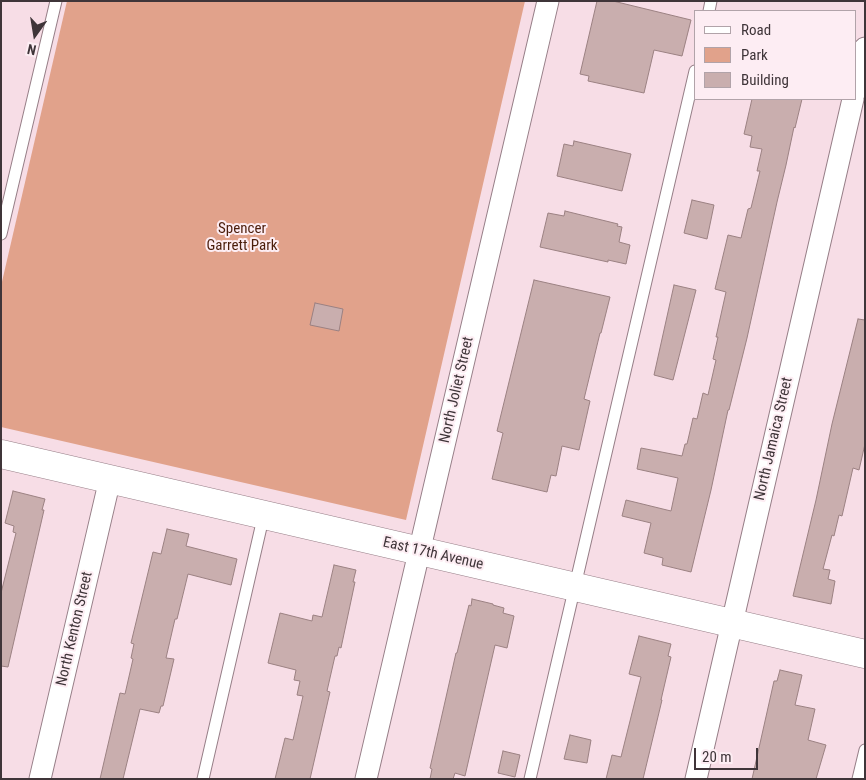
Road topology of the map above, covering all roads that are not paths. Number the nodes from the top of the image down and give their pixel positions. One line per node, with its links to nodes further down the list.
1 (56, 1): 7 (lane)
2 (548, 1): 11 (street, North Joliet Street)
3 (865, 48): 5 (street)
4 (694, 75): 12 (lane)
5 (856, 88)
6 (853, 100): 13 (street, North Jamaica Street)
7 (1, 234)
8 (1, 454): 9 (street, East 17th Avenue)
9 (110, 479): 10 (street, East 17th Avenue); 16 (street, North Kenton Street)
10 (264, 514): 11 (street, East 17th Avenue); 17 (lane)
11 (420, 551): 12 (street, East 17th Avenue); 18 (street, North Joliet Street)
12 (575, 586): 13 (street, East 17th Avenue); 19 (lane)
13 (732, 623): 14 (street, East 17th Avenue); 20 (street, North Jamaica Street)
14 (865, 654)
15 (865, 750): 21 (lane)
16 (40, 779)
17 (202, 779)
18 (366, 779)
19 (530, 779)
20 (696, 779)
21 (858, 779)

